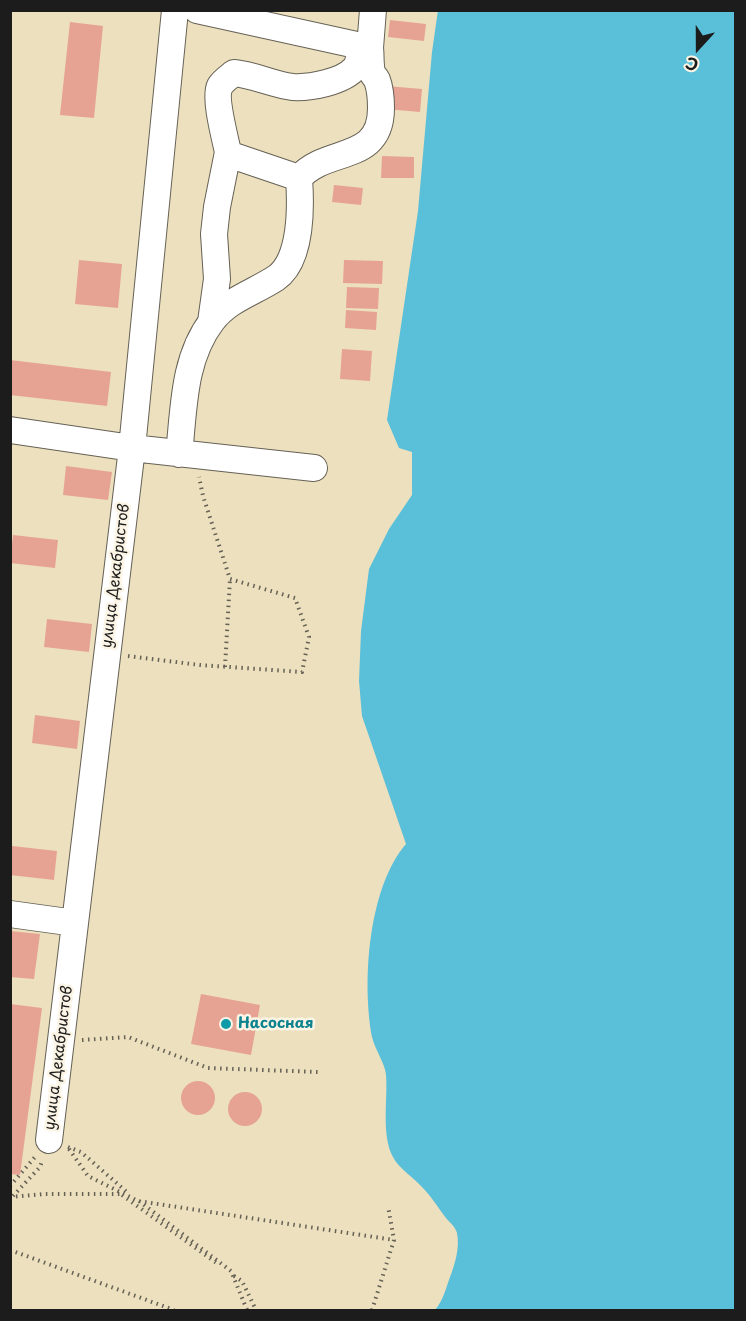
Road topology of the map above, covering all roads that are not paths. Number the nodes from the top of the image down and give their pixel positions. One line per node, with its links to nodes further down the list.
1 (175, 10): 9 (street, улица Декабристов)
2 (197, 10): 4 (street)
3 (373, 10): 4 (street)
4 (365, 47): 5 (street); 6 (street)
5 (228, 152): 6 (street); 7 (street)
6 (299, 178): 7 (street)
7 (211, 322): 10 (street)
8 (10, 430): 9 (street)
9 (132, 448): 10 (street); 13 (street, улица Декабристов)
10 (187, 455): 11 (street)
11 (315, 468)
12 (10, 914): 13 (street)
13 (75, 923): 14 (street, улица Декабристов)
14 (50, 1132)

